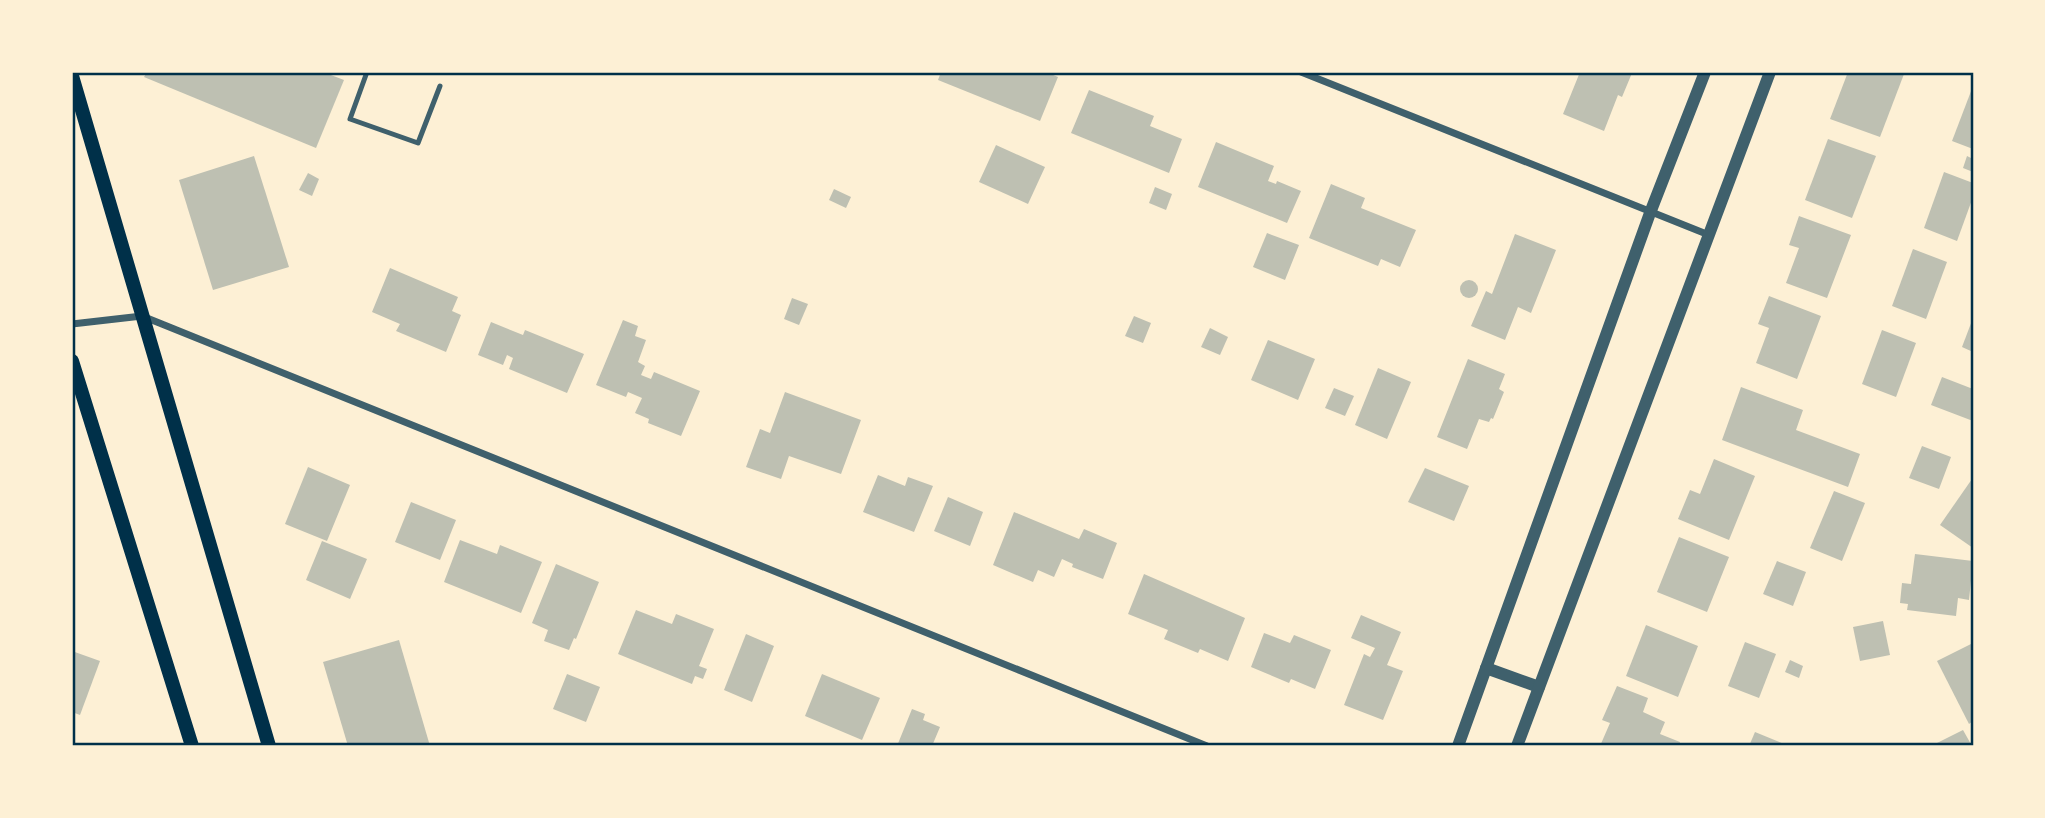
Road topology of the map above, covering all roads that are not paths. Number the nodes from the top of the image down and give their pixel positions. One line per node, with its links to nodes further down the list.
1 (367, 72): 6 (lane)
2 (1301, 72): 7 (street)
3 (1705, 72): 7 (street)
4 (1770, 72): 8 (street)
5 (72, 76): 9 (main road)
6 (440, 86)
7 (1650, 213): 8 (street); 12 (street)
8 (1709, 235): 13 (street)
9 (142, 316): 10 (street); 15 (main road); 16 (street)
10 (72, 324)
11 (72, 361): 14 (main road)
12 (1486, 668): 13 (street); 17 (street)
13 (1539, 687): 18 (street)
14 (192, 746)
15 (269, 746)
16 (1207, 746)
17 (1458, 746)
18 (1517, 746)

